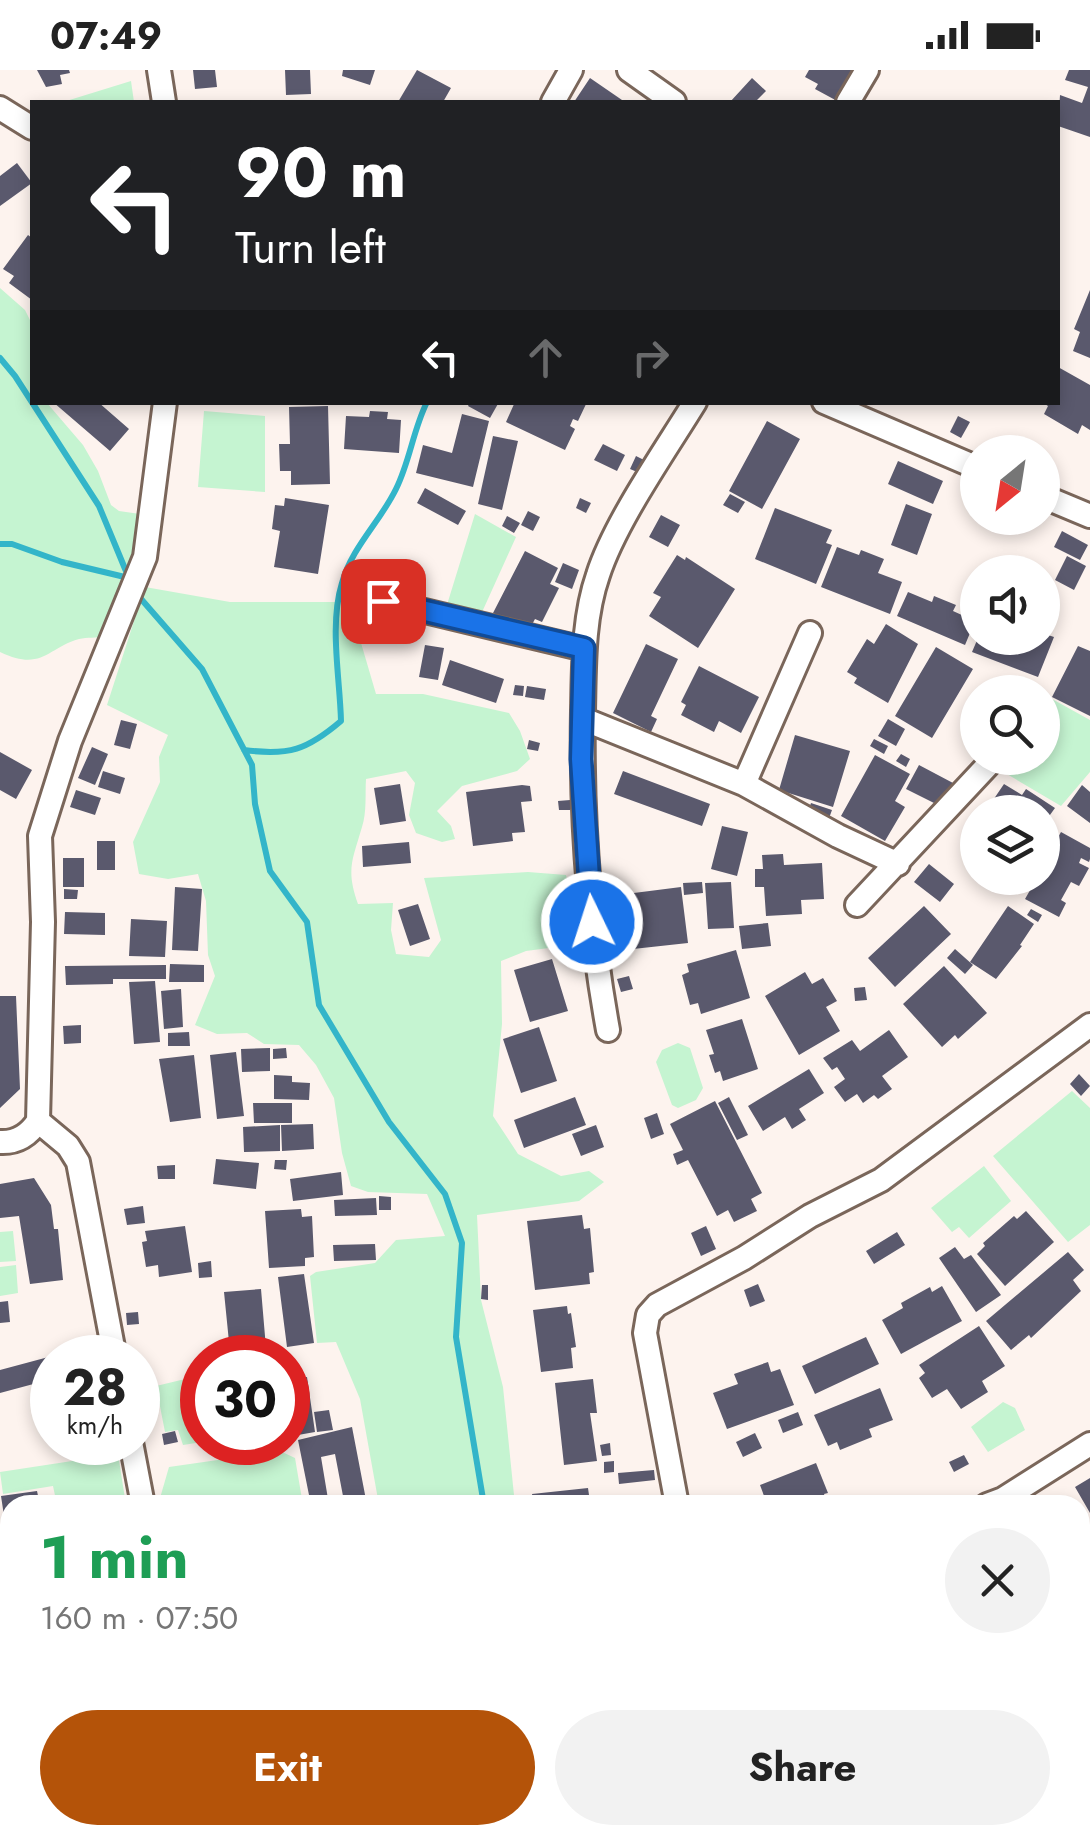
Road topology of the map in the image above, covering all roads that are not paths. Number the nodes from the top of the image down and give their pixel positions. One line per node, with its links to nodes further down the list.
1 (160, 70): 5 (street)
2 (571, 70): 6 (street)
3 (628, 70): 7 (street)
4 (867, 70): 8 (street)
5 (164, 100)
6 (554, 100)
7 (671, 100)
8 (849, 100)
9 (0, 108): 10 (street)
10 (30, 127)
11 (165, 405): 27 (street)
12 (693, 405): 19 (street)
13 (831, 405): 14 (street)
14 (960, 460)
15 (1060, 504): 16 (street)
16 (1090, 516)
17 (383, 601): 19 (street)
18 (810, 634): 22 (street)
19 (584, 648): 20 (street)
20 (583, 719): 22 (street); 26 (street)
21 (979, 775): 23 (street)
22 (744, 784): 23 (street)
23 (898, 864): 24 (street)
24 (857, 906)
25 (1090, 1024): 33 (street)
26 (608, 1030)
27 (38, 1121): 28 (street); 29 (street)
28 (0, 1142)
29 (111, 1335)
30 (1090, 1444): 34 (street)
31 (135, 1465): 32 (street)
32 (141, 1495)
33 (674, 1495)
34 (1009, 1495)

